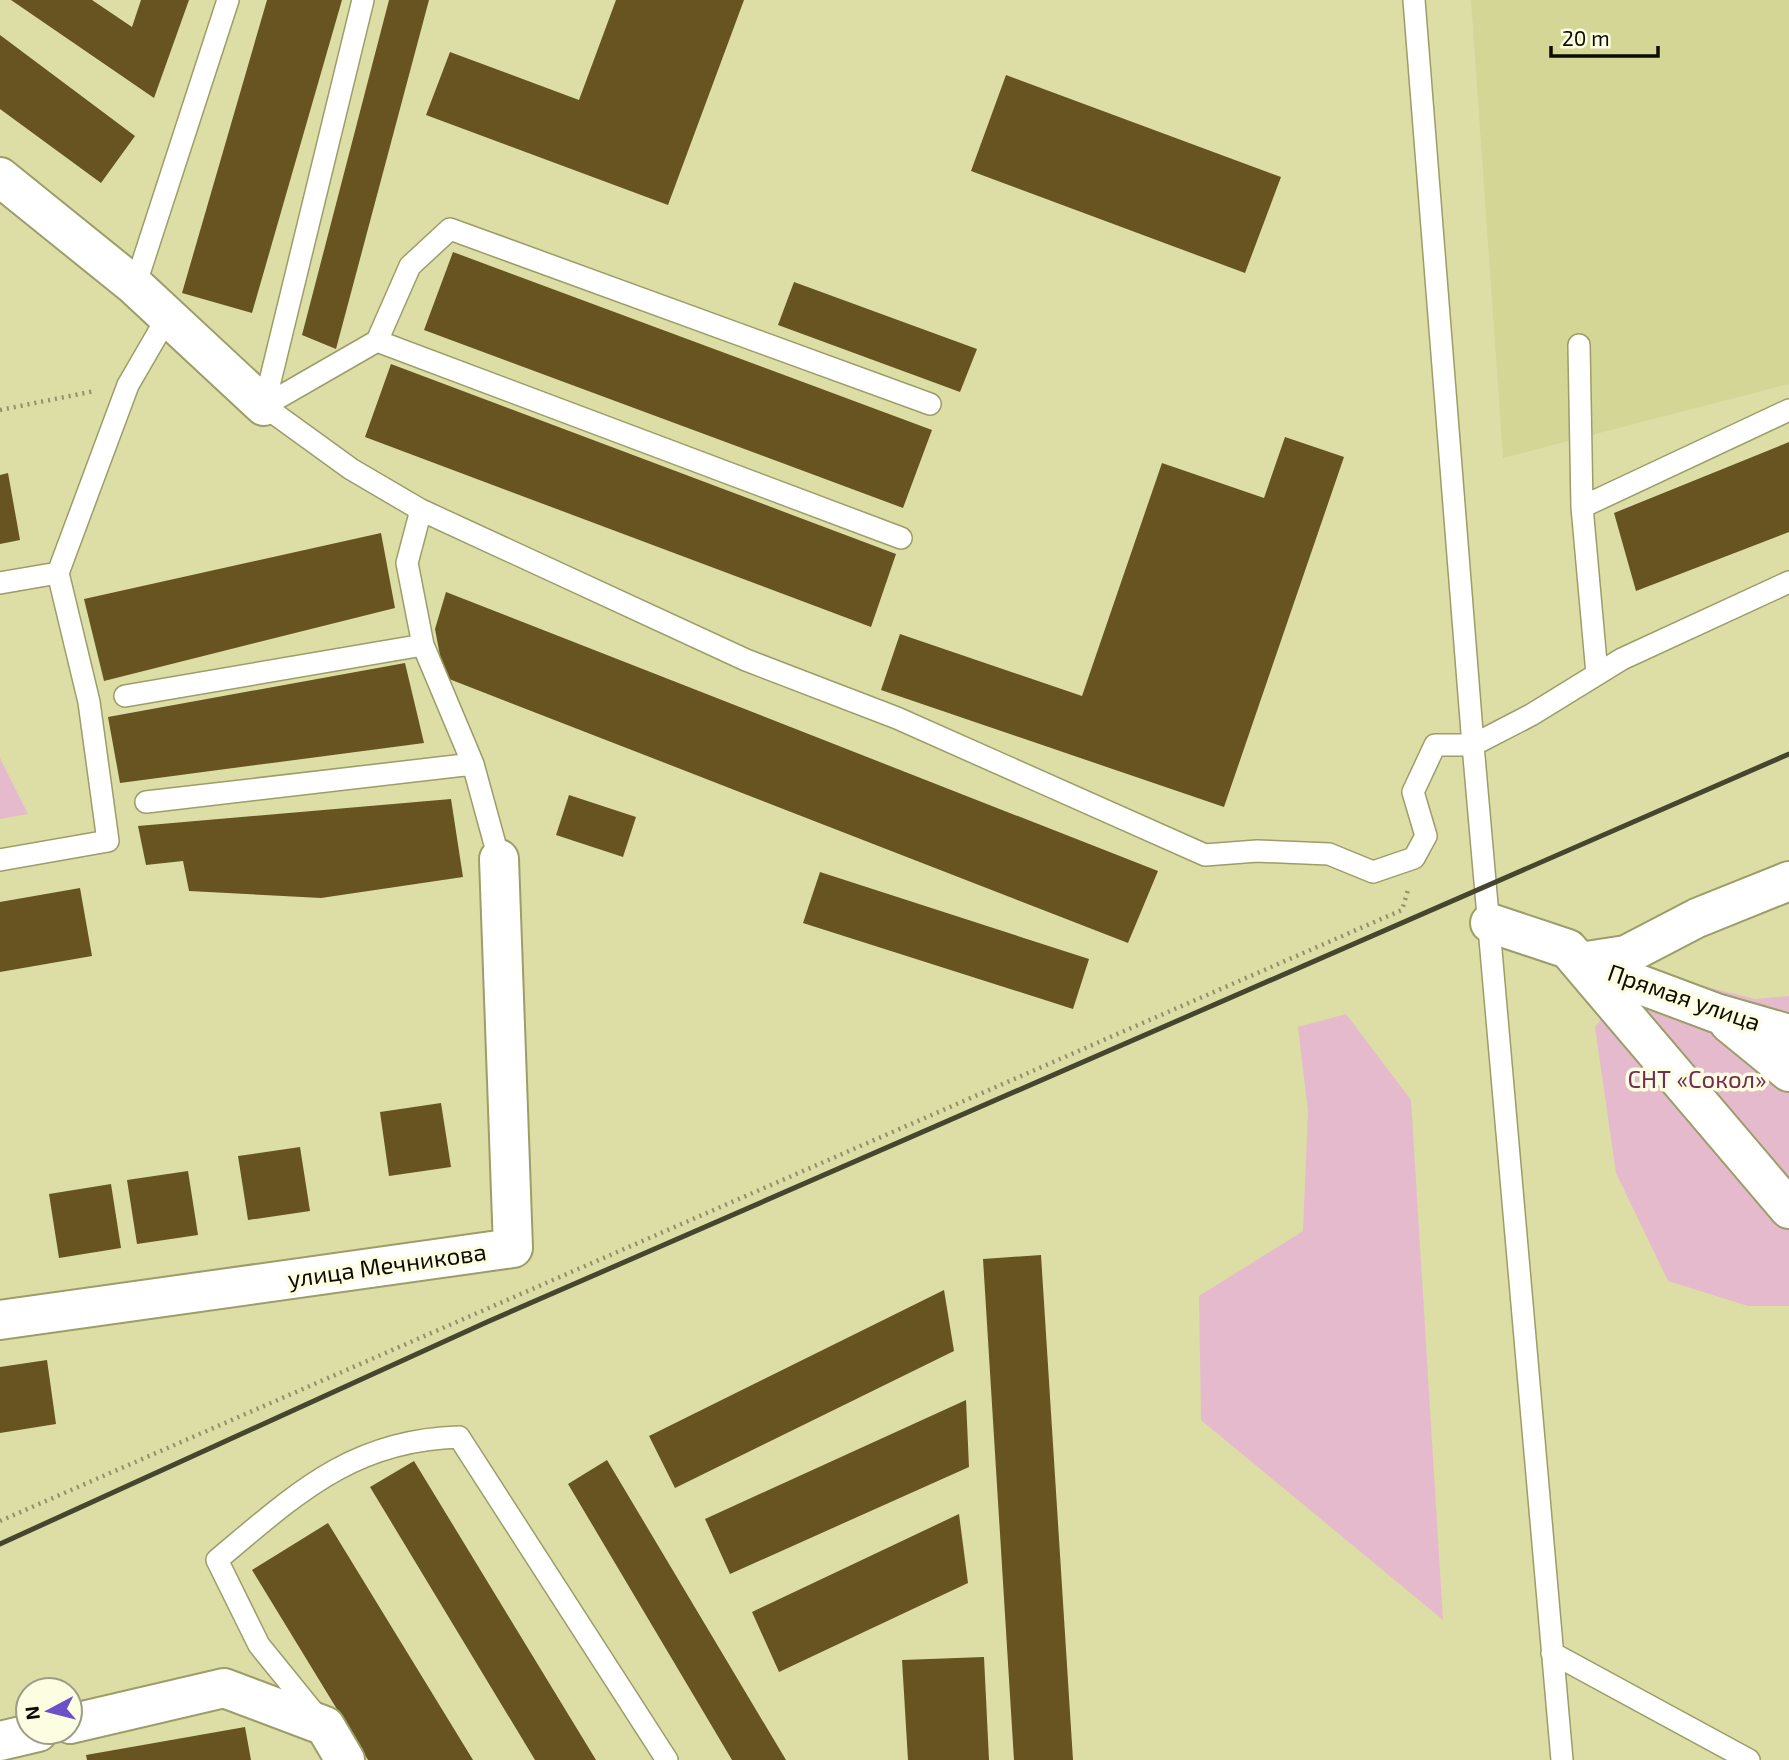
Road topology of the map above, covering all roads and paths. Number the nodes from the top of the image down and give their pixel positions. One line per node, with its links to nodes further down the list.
1 (228, 0): 5 (lane)
2 (363, 0): 11 (lane)
3 (1413, 0): 23 (lane)
4 (0, 177): 5 (street)
5 (135, 286): 6 (street)
6 (168, 316): 9 (lane); 11 (street)
7 (377, 341): 10 (lane); 11 (lane); 16 (lane)
8 (1579, 345): 14 (lane)
9 (128, 385): 12 (path); 17 (lane)
10 (930, 404)
11 (264, 405): 15 (lane)
12 (0, 410)
13 (1789, 410): 14 (lane)
14 (1582, 507): 21 (lane)
15 (421, 510): 20 (lane); 26 (lane)
16 (901, 538)
17 (58, 573): 19 (lane); 28 (lane)
18 (1789, 582): 21 (lane)
19 (0, 583)
20 (423, 645): 22 (lane); 24 (lane)
21 (1597, 674): 23 (lane)
22 (125, 696)
23 (1473, 745): 26 (lane); 30 (lane)
24 (473, 764): 25 (lane); 27 (lane)
25 (146, 802)
26 (1426, 836): 37 (path)
27 (499, 859): 36 (street, улица Мечникова)
28 (0, 860)
29 (1789, 881): 31 (street)
30 (1490, 923): 31 (street); 38 (lane)
31 (1580, 962): 32 (street, Прямая улица); 35 (street)
32 (1716, 1013): 33 (street, Прямая улица); 34 (street)
33 (1789, 1034)
34 (1789, 1072)
35 (1789, 1209)
36 (0, 1320)
37 (0, 1521)
38 (1552, 1653): 43 (lane); 44 (lane)
39 (84, 1721): 40 (street)
40 (324, 1726): 41 (street); 42 (lane)
41 (345, 1760)
42 (667, 1760)
43 (1562, 1760)
44 (1749, 1760)

